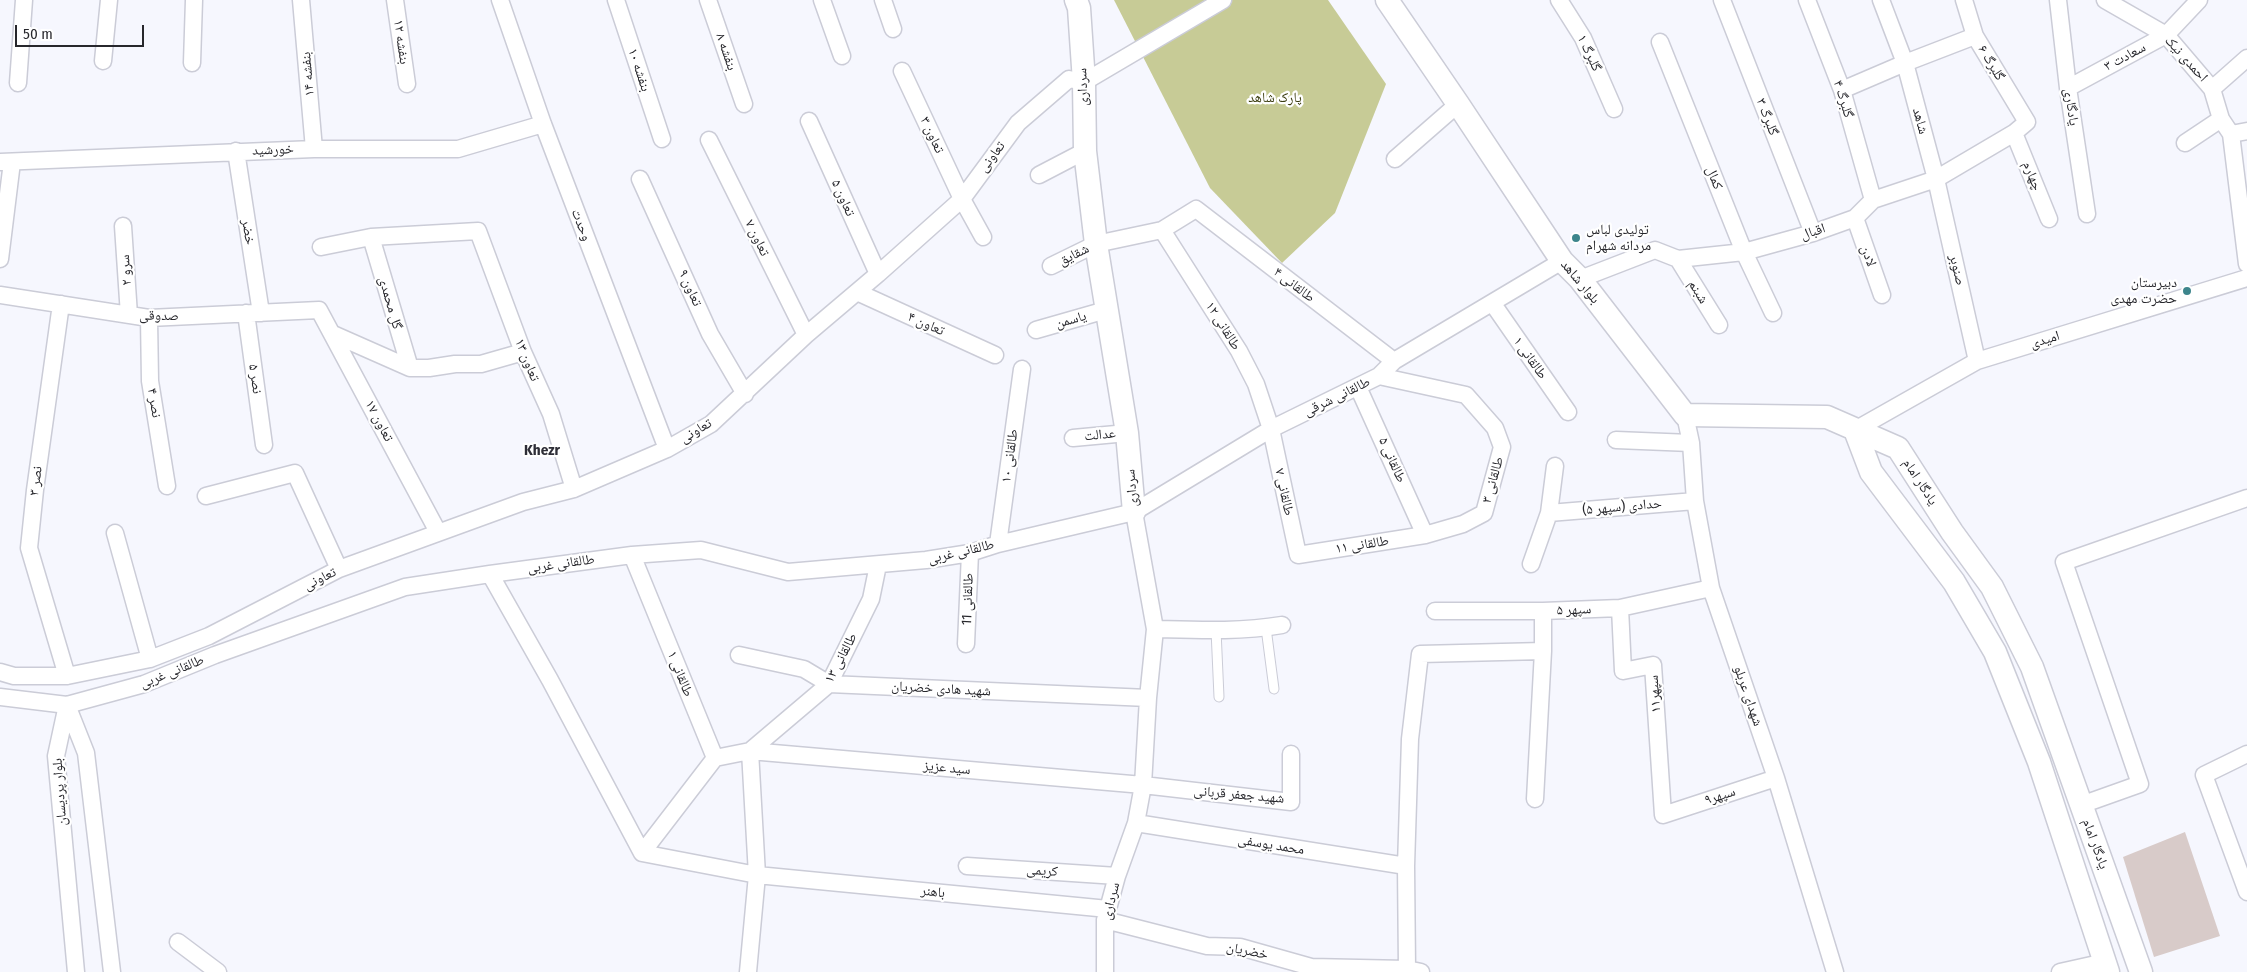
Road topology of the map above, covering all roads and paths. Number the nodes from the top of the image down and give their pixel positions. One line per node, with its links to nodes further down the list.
1 (24, 0): 33 (street)
2 (109, 0): 28 (street)
3 (194, 0): 30 (street)
4 (301, 0): 50 (street, بنفشه ۱۴)
5 (395, 0): 34 (street, بنفشه ۱۲)
6 (500, 0): 44 (street, وحدت)
7 (616, 0): 47 (street, بنفشه ۱۰)
8 (708, 0): 38 (street, بنفشه ۸)
9 (822, 0): 26 (street)
10 (883, 0): 22 (street)
11 (1076, 0): 32 (main road, سرداری)
12 (1223, 0): 32 (street)
13 (1387, 0): 39 (main road, بلوار شاهد)
14 (1559, 0): 40 (street, گلبرگ ۱)
15 (1722, 0): 66 (street, گلبرگ ۳)
16 (1806, 0): 37 (street, گلبرگ ۴)
17 (1881, 0): 29 (street, شاهد)
18 (1964, 0): 24 (street, گلبرگ ۶)
19 (2058, 0): 35 (street, یادگاری)
20 (2105, 0): 23 (street, احمدی نیک)
21 (2199, 0): 23 (street, سعادت ۳)
22 (894, 29)
23 (2166, 35): 35 (street, سعادت ۳); 36 (street, احمدی نیک)
24 (1975, 36): 29 (street); 43 (street, گلبرگ ۶)
25 (1660, 42): 71 (street, کمال)
26 (842, 56)
27 (2247, 58): 36 (street)
28 (103, 61)
29 (1905, 62): 37 (street); 56 (street, شاهد)
30 (192, 63)
31 (902, 71): 58 (street, تعاون ۳)
32 (1084, 82): 52 (main road, سرداری); 58 (street, تعاونی)
33 (18, 83)
34 (407, 84)
35 (2068, 88): 61 (street, یادگاری)
36 (2212, 89): 41 (street, احمدی نیک)
37 (1842, 90): 59 (street, گلبرگ ۴)
38 (744, 104)
39 (1458, 104): 53 (street); 74 (main road, بلوار شاهد)
40 (1614, 109)
41 (2222, 119): 46 (street, احمدی نیک); 49 (street)
42 (809, 121): 77 (street, تعاون ۵)
43 (2027, 122): 45 (street, اقبال)
44 (543, 124): 50 (street, خورشید); 113 (street, وحدت)
45 (2014, 133): 56 (street, اقبال); 63 (street, چهارم)
46 (2239, 133): 75 (street, احمدی نیک)
47 (662, 139)
48 (709, 140): 94 (street, تعاون ۷)
49 (2185, 143)
50 (314, 149): 51 (street, خورشید)
51 (236, 151): 54 (street, خورشید); 87 (street, خضر)
52 (1085, 151): 55 (street); 69 (main road, سرداری)
53 (1395, 158)
54 (6, 162): 72 (street)
55 (1039, 175)
56 (1936, 178): 59 (street, اقبال); 98 (street, صنوبر)
57 (640, 179): 103 (street, تعاون ۹)
58 (962, 199): 68 (street, تعاون ۳); 77 (street, تعاونی)
59 (1872, 200): 62 (street, اقبال)
60 (1196, 209): 65 (street, شقایق); 97 (street, طالقانی ۴)
61 (2087, 214)
62 (1855, 218): 66 (street, اقبال); 82 (street, لادن)
63 (2049, 219)
64 (123, 226): 89 (street, سرو ۲)
65 (1162, 230): 69 (street, شقایق); 106 (street, طالقانی ۱۲)
66 (1812, 233): 71 (street, اقبال)
67 (371, 237): 70 (street); 95 (street, تعاون ۱۳); 99 (street, گل محمدی)
68 (983, 238)
69 (1096, 244): 76 (street, شقایق); 86 (main road, سرداری)
70 (321, 247)
71 (1744, 252): 73 (street, اقبال); 88 (street, کمال)
72 (0, 259)
73 (1678, 259): 79 (street, اقبال); 91 (street, شبنم)
74 (1562, 261): 79 (main road, بلوار شاهد); 84 (street, طالقانی شرقی)
75 (2247, 264)
76 (1051, 266)
77 (878, 274): 80 (street, تعاونی)
78 (2247, 278): 98 (street, امیدی)
79 (1580, 279): 105 (main road, بلوار شاهد)
80 (857, 292): 94 (street, تعاونی); 96 (street, تعاون ۴)
81 (0, 295): 83 (street, صدوقی)
82 (1882, 295)
83 (61, 304): 89 (street, صدوقی); 147 (street, نصر ۳)
84 (1492, 304): 97 (street, طالقانی شرقی); 104 (street, طالقانی ۱)
85 (319, 310): 87 (street, صدوقی); 93 (street, تعاون ۱۷)
86 (1106, 310): 92 (street, یاسمن); 108 (main road, سرداری)
87 (253, 313): 90 (street, صدوقی); 112 (street, نصر ۵)
88 (1773, 313)
89 (129, 315): 90 (street, صدوقی)
90 (149, 318): 115 (street, نصر ۴)
91 (1719, 325)
92 (1036, 330)
93 (333, 334): 99 (street); 122 (street, تعاون ۱۷)
94 (806, 336): 103 (street, تعاونی)
95 (523, 352): 99 (street); 116 (street, تعاون ۱۳)
96 (995, 355)
97 (1394, 361): 101 (street, طالقانی شرقی)
98 (1978, 361): 107 (street, امیدی)
99 (410, 368)
100 (1022, 369): 125 (street, طالقانی ۱۰)
101 (1379, 376): 102 (street, طالقانی شرقی); 124 (street, طالقانی ۳)
102 (1358, 386): 106 (street, طالقانی شرقی); 124 (street, طالقانی ۵)
103 (745, 394): 113 (street, تعاونی)
104 (1568, 412)
105 (1685, 415): 107 (main road); 111 (street, شهدای عربلو)
106 (1271, 429): 120 (street, طالقانی شرقی); 128 (street, طالقانی ۷)
107 (1855, 430): 161 (main road, یادگار امام); 172 (main road, یادگار امام)
108 (1127, 433): 109 (street, عدالت); 120 (main road, سرداری)
109 (1073, 438)
110 (1616, 440): 111 (street)
111 (1691, 443): 119 (street, شهدای عربلو)
112 (264, 445)
113 (666, 449): 116 (street, تعاونی)
114 (1555, 466): 121 (street)
115 (167, 486)
116 (574, 489): 122 (street, تعاونی)
117 (206, 496): 131 (street)
118 (2247, 498): 161 (street)
119 (1695, 501): 121 (street, حدادی (سپهر ۵)); 133 (street, شهدای عربلو)
120 (1134, 512): 125 (street, طالقانی غربی); 138 (street, سرداری)
121 (1549, 513): 129 (street)
122 (438, 532): 131 (street, تعاونی)
123 (115, 533): 145 (street)
124 (1425, 534): 128 (street, طالقانی ۱۱)
125 (998, 544): 126 (street, طالقانی غربی)
126 (970, 553): 130 (street, طالقانی غربی); 141 (street, طالقانی 11)
127 (632, 555): 130 (street, طالقانی غربی); 132 (street, طالقانی غربی); 157 (street, طالقانی ۱)
128 (1298, 555)
129 (1531, 564)
130 (878, 565): 148 (street, طالقانی ۱۳)
131 (338, 569): 140 (street, تعاونی)
132 (490, 574): 143 (street, طالقانی غربی); 164 (street)
133 (1711, 588): 134 (street, سپهر ۵); 158 (street, شهدای عربلو)
134 (1620, 608): 136 (street, سپهر ۵); 162 (street, سپهر۱۱)
135 (1435, 611): 136 (street, سپهر ۵)
136 (1542, 611): 142 (street)
137 (1274, 626): 139 (street); 149 (lane)
138 (1155, 630): 139 (street); 152 (street, سرداری)
139 (1216, 630): 151 (lane)
140 (209, 636): 143 (street); 145 (street, طالقانی غربی)
141 (966, 644)
142 (1543, 651): 160 (street); 166 (street)
143 (215, 655): 153 (street, طالقانی غربی)
144 (739, 655): 148 (street, شهید هادی خضریان)
145 (150, 659): 147 (street, طالقانی غربی)
146 (0, 672): 147 (street, طالقانی غربی)
147 (67, 676)
148 (829, 684): 152 (street, شهید هادی خضریان); 154 (street, طالقانی ۱۳)
149 (1274, 689)
150 (0, 697): 153 (street, طالقانی غربی)
151 (1219, 697)
152 (1148, 698): 159 (street, سرداری)
153 (67, 705): 176 (street, بلوار پردیسان); 177 (street, بلوار پردیسان)
154 (750, 750): 157 (street); 159 (street, سید عزیز); 167 (street)
155 (1291, 754): 159 (street, شهید جعفر قربانی)
156 (2247, 754): 169 (street)
157 (715, 758): 164 (street)
158 (1776, 778): 162 (street, سپهر۹); 175 (street, شهدای عربلو)
159 (1143, 786): 163 (street, سرداری)
160 (1535, 799)
161 (2081, 806): 182 (main road, یادگار امام)
162 (1664, 815)
163 (1136, 823): 166 (street, محمد یوسفی); 168 (street, سرداری)
164 (642, 853): 167 (street, باهنر)
165 (967, 866): 168 (street, کریمی)
166 (1406, 866): 174 (street)
167 (757, 875): 170 (street, باهنر); 179 (street)
168 (1117, 876): 170 (street, سرداری)
169 (2247, 892)
170 (1106, 915): 173 (street, خضریان); 180 (street, سرداری)
171 (178, 942): 178 (street)
172 (2106, 967): 181 (street)
173 (1311, 969): 174 (street, خضریان)
174 (1411, 971)
175 (1832, 971)
176 (76, 972)
177 (112, 972)
178 (218, 972)
179 (748, 972)
180 (1105, 972)
181 (2060, 972)
182 (2140, 972)

